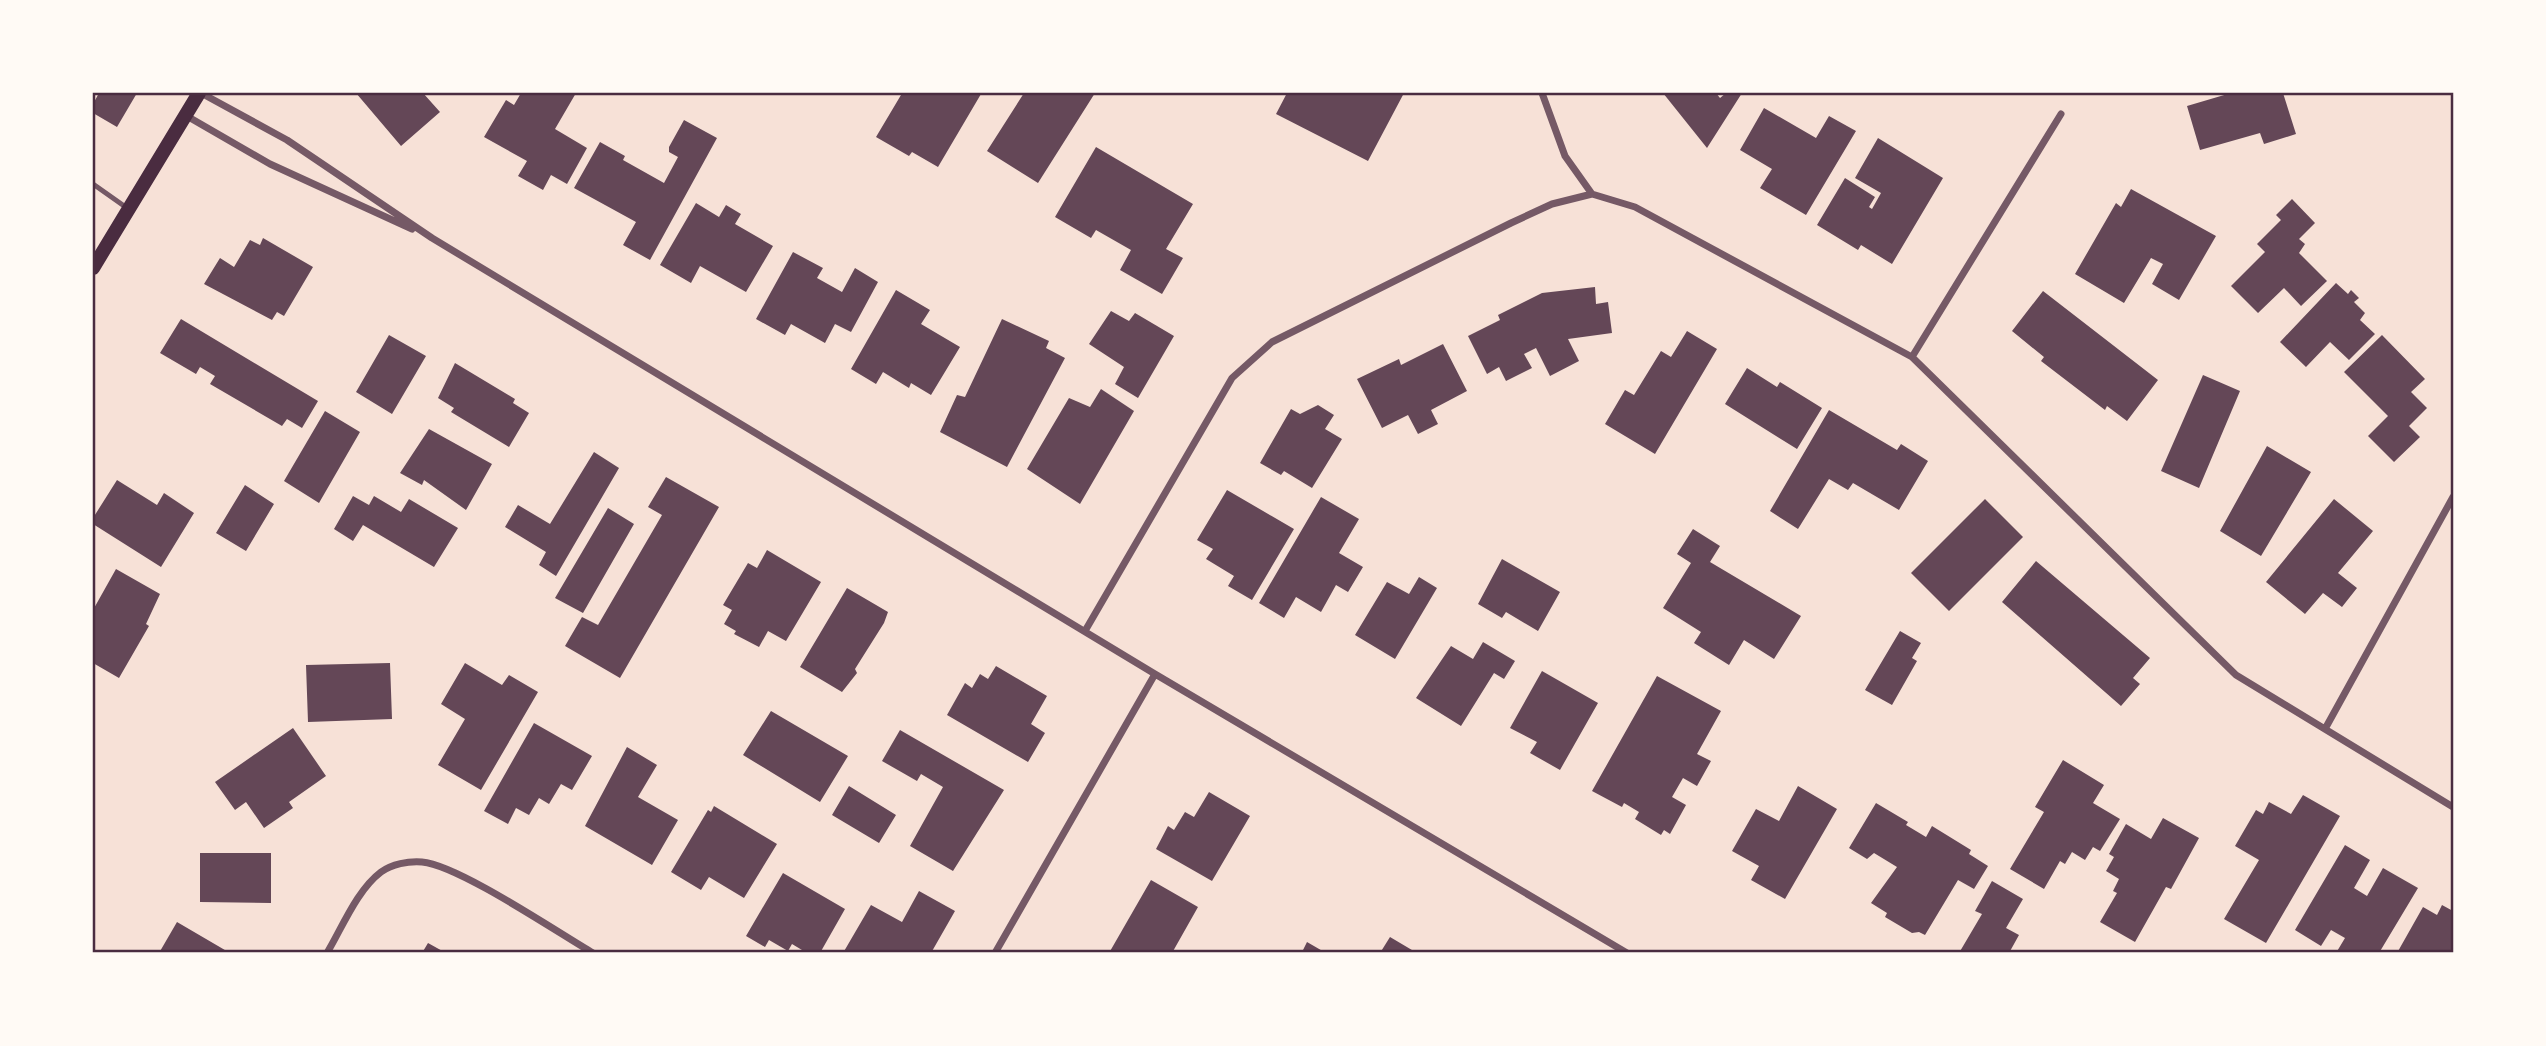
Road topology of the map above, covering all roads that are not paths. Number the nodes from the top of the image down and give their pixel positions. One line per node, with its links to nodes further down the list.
1 (200, 93): 4 (main road); 8 (street)
2 (1542, 93): 6 (street)
3 (2061, 114): 10 (street)
4 (185, 115): 7 (main road); 8 (street)
5 (93, 184): 7 (lane)
6 (1592, 194): 10 (street); 12 (street)
7 (127, 208): 9 (main road)
8 (432, 238): 12 (street)
9 (93, 268)
10 (1912, 357): 14 (street)
11 (2453, 497): 14 (street)
12 (1085, 631): 13 (street)
13 (1155, 674): 18 (street); 19 (street)
14 (2325, 729): 15 (street)
15 (2453, 807)
16 (327, 953): 17 (street)
17 (593, 953)
18 (995, 953)
19 (1628, 953)

